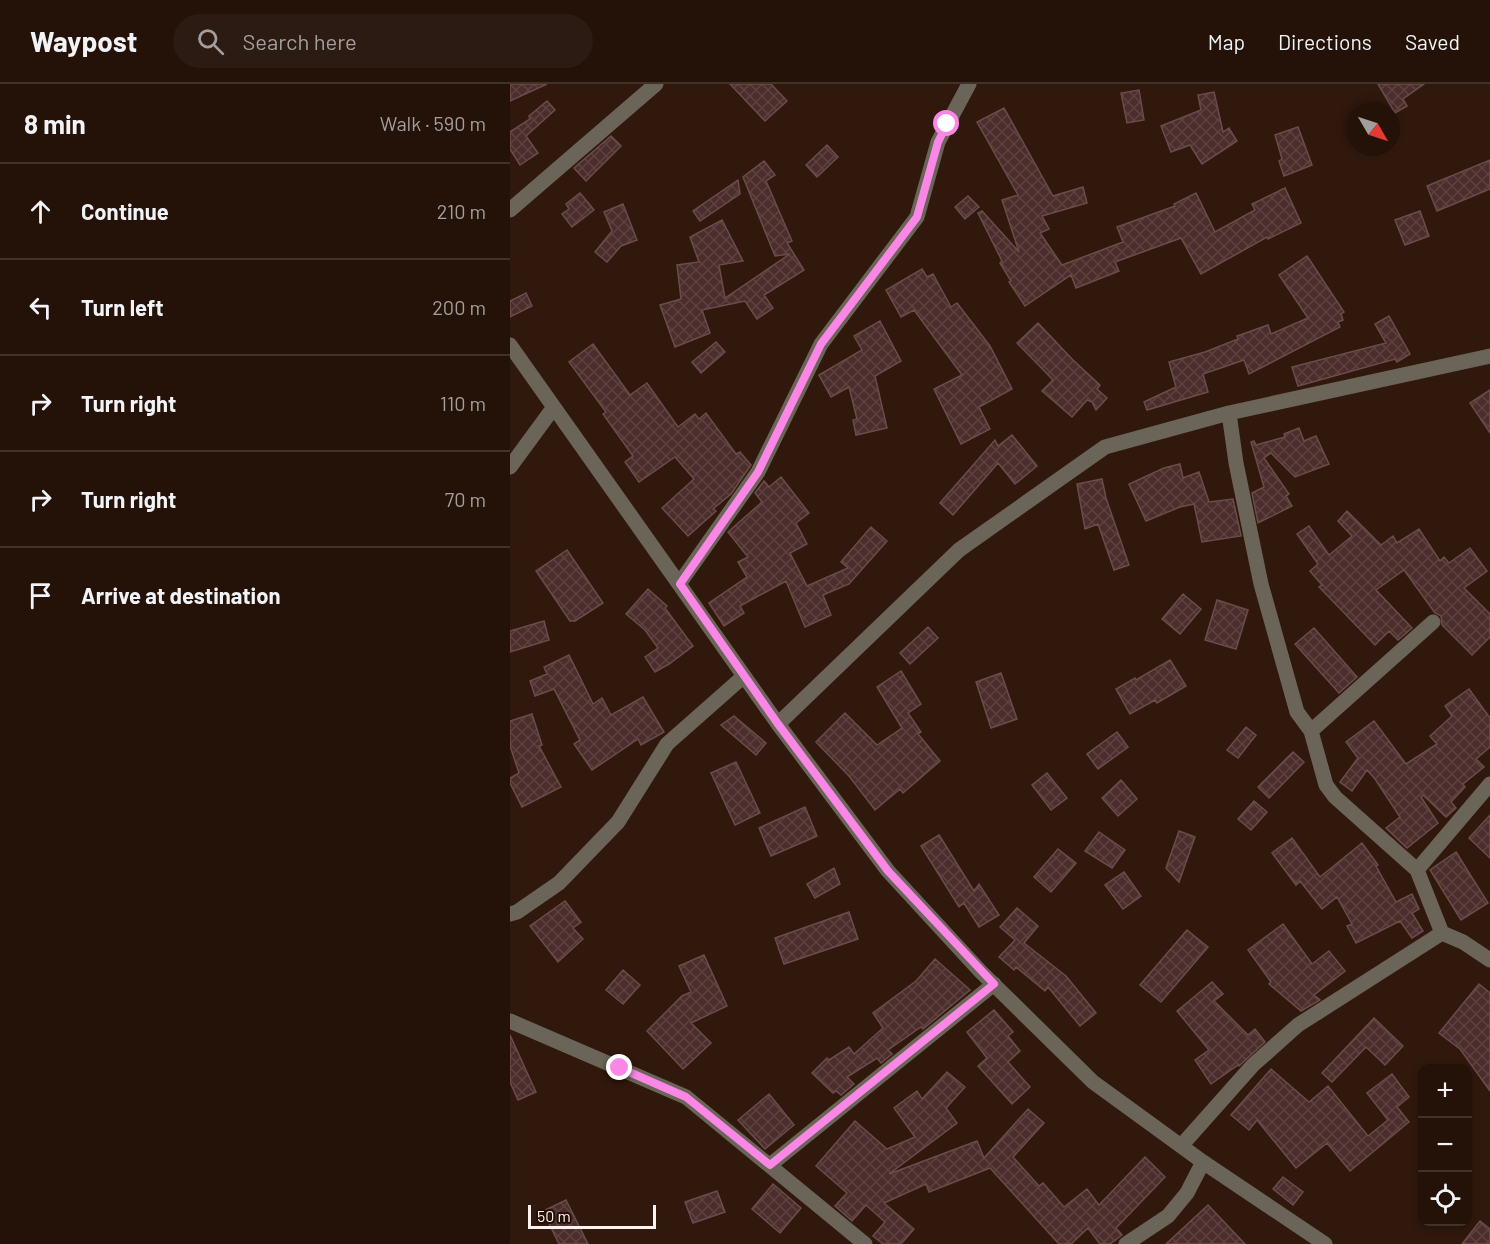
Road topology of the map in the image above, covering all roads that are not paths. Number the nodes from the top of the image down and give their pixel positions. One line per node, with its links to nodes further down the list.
1 (656, 84): 3 (street)
2 (969, 84): 9 (street)
3 (510, 210)
4 (510, 345): 6 (street)
5 (1490, 356): 7 (street)
6 (554, 407): 8 (street); 9 (street)
7 (1229, 413): 12 (street); 13 (street)
8 (510, 468)
9 (680, 584): 11 (street)
10 (1432, 622): 13 (street)
11 (744, 676): 12 (street); 16 (street)
12 (778, 724): 19 (street)
13 (1311, 731): 15 (street)
14 (1490, 784): 15 (street)
15 (1417, 870): 17 (street)
16 (510, 914)
17 (1442, 933): 18 (street); 21 (street)
18 (1490, 960)
19 (994, 984): 21 (street); 23 (street)
20 (510, 1021): 23 (street)
21 (1181, 1146): 22 (street)
22 (1203, 1162): 25 (street); 26 (street)
23 (770, 1165): 24 (street)
24 (866, 1244)
25 (1126, 1244)
26 (1326, 1244)

